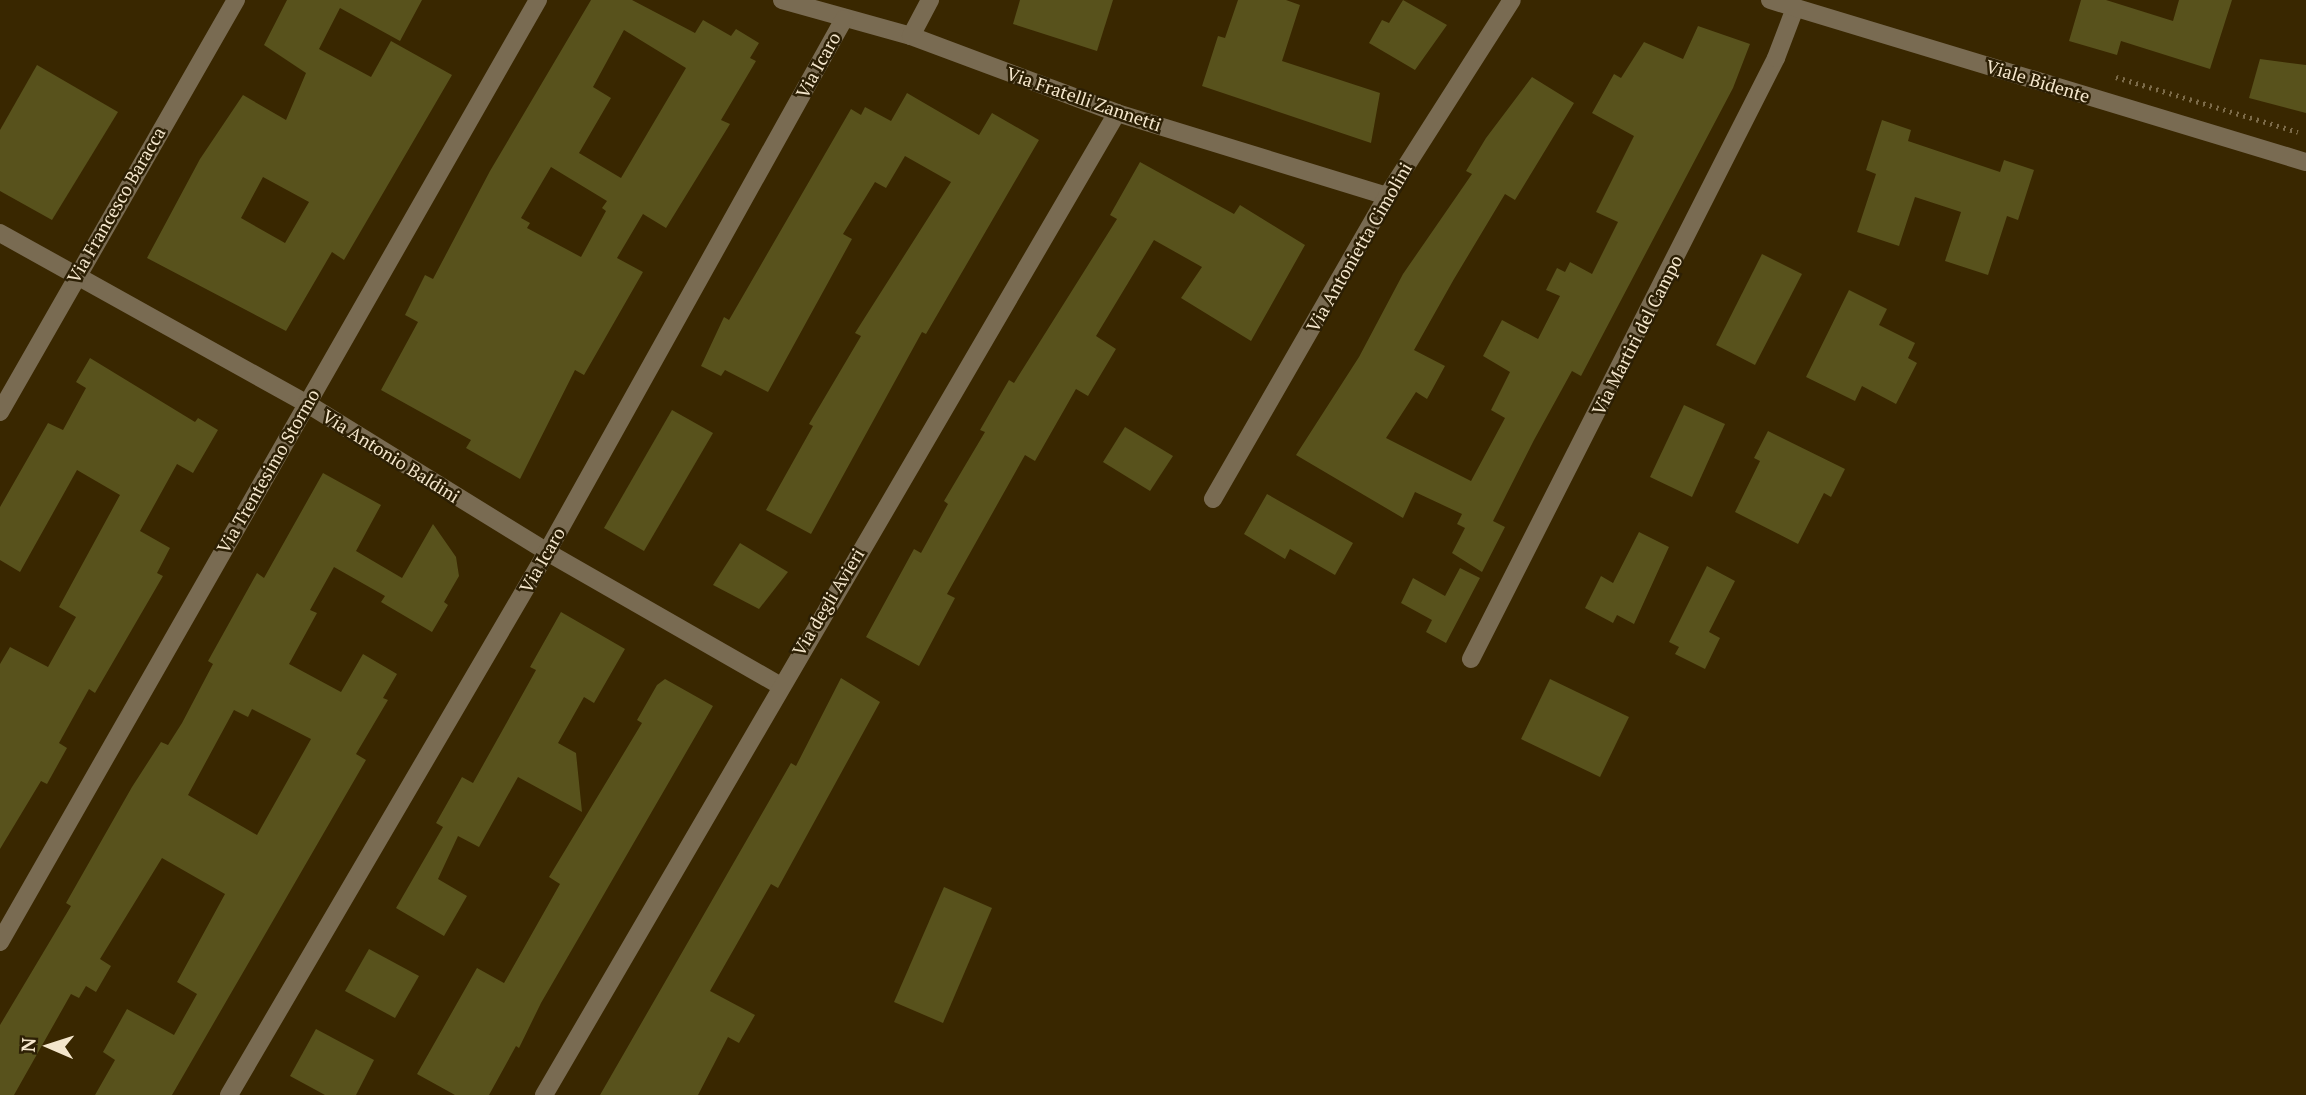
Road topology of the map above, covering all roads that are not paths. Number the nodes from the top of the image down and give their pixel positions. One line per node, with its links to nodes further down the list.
1 (236, 0): 14 (street, Via Francesco Baracca)
2 (538, 0): 15 (street, Via Trentesimo Stormo)
3 (782, 0): 8 (street, Via Fratelli Zannetti)
4 (930, 0): 9 (street)
5 (1512, 0): 12 (street, Via Antonietta Cimolini)
6 (1770, 0): 7 (street, Viale Bidente)
7 (1795, 8): 11 (street, Viale Bidente); 19 (street, Via Martiri del Campo)
8 (844, 19): 9 (street, Via Fratelli Zannetti); 18 (street, Via Icaro)
9 (911, 36): 10 (street, Via Fratelli Zannetti)
10 (1117, 113): 12 (street, Via Fratelli Zannetti); 20 (street, Via degli Avieri)
11 (2306, 162)
12 (1387, 196): 17 (street, Via Antonietta Cimolini)
13 (0, 233): 14 (street, Via Antonio Baldini)
14 (75, 274): 15 (street, Via Antonio Baldini); 16 (street, Via Francesco Baracca)
15 (306, 404): 18 (street, Via Antonio Baldini); 21 (street, Via Trentesimo Stormo)
16 (0, 412)
17 (1213, 499)
18 (547, 552): 20 (street, Via Antonio Baldini); 22 (street, Via Icaro)
19 (1471, 659)
20 (779, 685): 23 (street, Via degli Avieri)
21 (0, 942)
22 (229, 1095)
23 (544, 1095)

